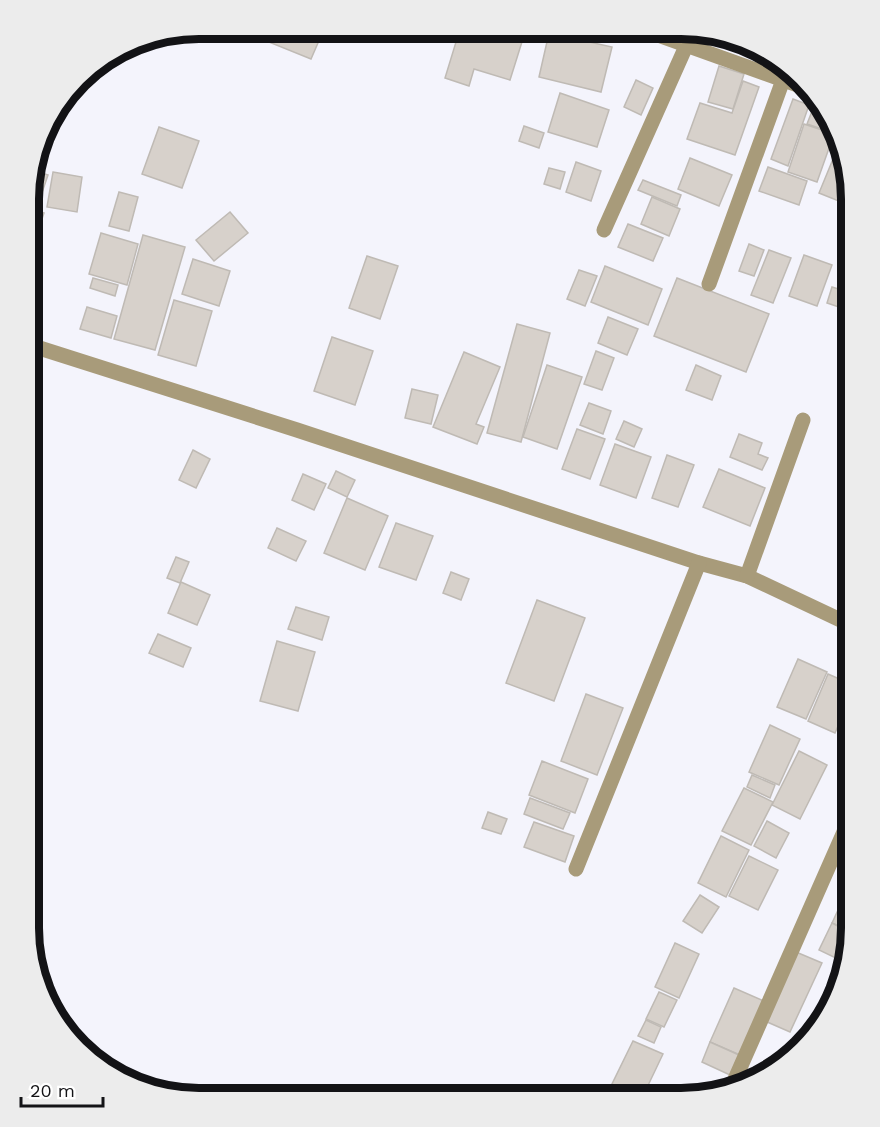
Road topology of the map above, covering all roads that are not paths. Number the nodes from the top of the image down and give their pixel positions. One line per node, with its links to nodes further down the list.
1 (672, 39): 2 (street)
2 (687, 44): 3 (street); 5 (street)
3 (783, 80): 4 (street); 6 (street)
4 (789, 82)
5 (604, 230)
6 (709, 284)
7 (39, 348): 9 (street)
8 (803, 420): 10 (street)
9 (699, 563): 10 (street); 13 (street)
10 (747, 576): 11 (street)
11 (841, 620)
12 (841, 839): 14 (street)
13 (576, 869)
14 (736, 1078)

